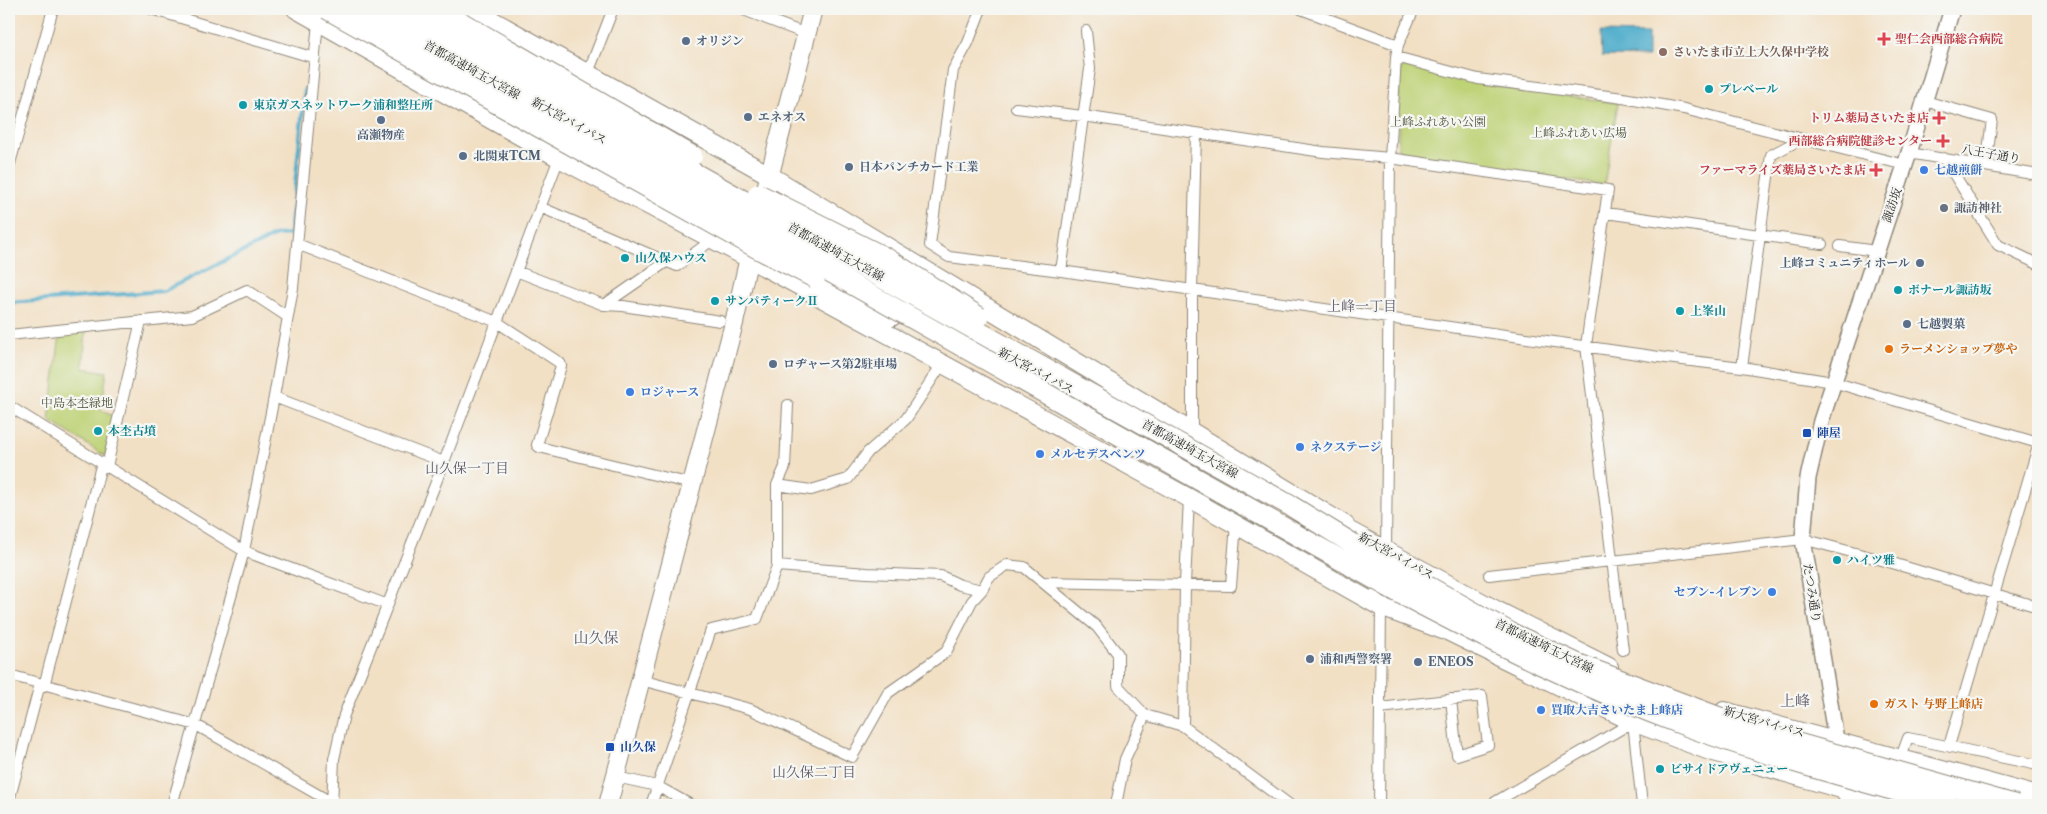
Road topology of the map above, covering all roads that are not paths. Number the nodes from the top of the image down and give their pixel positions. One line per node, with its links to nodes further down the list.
1 (53, 9): 31 (street)
2 (151, 9): 20 (street)
3 (296, 9): 15 (highway)
4 (364, 9): 5 (highway, 新大宮バイパス); 57 (highway, 首都高速埼玉大宮線, bridge)
5 (399, 9): 72 (highway, 首都高速埼玉大宮線, bridge)
6 (438, 9): 72 (highway, bridge)
7 (472, 9): 21 (highway)
8 (613, 9): 21 (street)
9 (742, 9): 17 (street)
10 (813, 9): 17 (highway)
11 (981, 9): 46 (street)
12 (1301, 9): 18 (street)
13 (1414, 9): 18 (street)
14 (1952, 9): 22 (main road, 諏訪坂)
15 (322, 16): 20 (street); 27 (highway); 57 (highway, bridge)
16 (1086, 31): 24 (street)
17 (806, 34): 33 (highway)
18 (1398, 45): 19 (street)
19 (1396, 57): 26 (street, 八王子通り); 28 (street)
20 (314, 58): 39 (street)
21 (588, 73): 33 (highway)
22 (1925, 101): 30 (main road, 諏訪坂); 32 (street)
23 (1016, 108): 24 (street)
24 (1083, 116): 25 (street); 46 (street)
25 (1196, 133): 28 (street); 48 (street)
26 (1799, 140): 30 (street, 八王子通り); 37 (street)
27 (559, 158): 35 (street); 38 (highway)
28 (1390, 158): 36 (street); 50 (street)
29 (1944, 158): 30 (street, 八王子通り); 32 (street, 八王子通り); 45 (street)
30 (1907, 159): 42 (main road, 諏訪坂)
31 (9, 164)
32 (1986, 166): 34 (street, 八王子通り)
33 (769, 175): 43 (highway); 64 (highway)
34 (2038, 175)
35 (540, 207): 44 (street); 47 (street)
36 (1606, 213): 37 (street); 56 (street)
37 (1758, 234): 40 (street); 59 (street)
38 (712, 240): 43 (highway); 44 (street)
39 (297, 244): 51 (street); 54 (street)
40 (1822, 244)
41 (1840, 246): 42 (street)
42 (1876, 251): 60 (main road, 諏訪坂)
43 (748, 258): 58 (highway); 69 (highway)
44 (666, 262): 49 (street)
45 (2038, 264)
46 (1061, 270): 48 (street)
47 (516, 271): 49 (street); 54 (street)
48 (1192, 291): 50 (street); 64 (street)
49 (604, 305): 53 (street)
50 (1387, 317): 56 (street); 75 (street)
51 (288, 318): 52 (street); 61 (street)
52 (141, 321): 55 (street); 68 (street)
53 (720, 321)
54 (497, 322): 67 (street); 69 (street)
55 (9, 335)
56 (1586, 346): 59 (street); 77 (street)
57 (971, 350): 120 (highway, 首都高速埼玉大宮線, bridge)
58 (942, 364): 70 (street); 71 (highway)
59 (1742, 367): 60 (street)
60 (1833, 382): 65 (street); 74 (main road, たつみ通り)
61 (274, 397): 67 (street); 76 (street)
62 (788, 405): 70 (street)
63 (9, 406): 68 (street)
64 (1192, 432): 75 (highway)
65 (2038, 443)
66 (2038, 448): 84 (street)
67 (444, 462): 85 (street)
68 (105, 464): 76 (street); 92 (street)
69 (692, 484): 91 (highway)
70 (778, 485): 78 (street)
71 (1189, 498): 73 (highway); 81 (street)
72 (1291, 506): 121 (highway, 首都高速埼玉大宮線, bridge)
73 (1236, 524): 81 (street); 86 (highway)
74 (1804, 539): 77 (street); 84 (street); 100 (main road, たつみ通り)
75 (1379, 546): 82 (highway, 新大宮バイパス); 100 (highway, 新大宮バイパス)
76 (244, 551): 85 (street); 98 (street)
77 (1612, 560): 79 (street); 89 (street)
78 (778, 566): 83 (street); 93 (street)
79 (1489, 575)
80 (1043, 582): 81 (street); 83 (street); 96 (street)
81 (1185, 584): 99 (street)
82 (1375, 587): 86 (street); 88 (highway, 新大宮バイパス)
83 (982, 590): 93 (street)
84 (1994, 593): 87 (street); 101 (street)
85 (388, 604): 109 (street)
86 (1382, 607): 88 (highway); 95 (street)
87 (2038, 607)
88 (1443, 630): 97 (highway, 新大宮バイパス)
89 (1623, 650)
90 (9, 675): 92 (street)
91 (641, 680): 93 (street); 104 (highway)
92 (42, 685): 98 (street); 108 (street)
93 (689, 692): 105 (street)
94 (1451, 700): 94 (street); 95 (street)
95 (1380, 708): 116 (street)
96 (1145, 715): 99 (street); 114 (street)
97 (1634, 722): 107 (highway, 新大宮バイパス); 117 (street); 118 (street)
98 (196, 725): 109 (street); 110 (street)
99 (1183, 726): 115 (street)
100 (1836, 743): 102 (highway, 新大宮バイパス); 107 (main road, たつみ通り)
101 (1949, 746): 102 (street); 103 (street)
102 (1900, 760): 106 (highway, 新大宮バイパス)
103 (2038, 765)
104 (616, 777): 105 (street); 111 (highway)
105 (657, 786): 112 (street); 113 (street)
106 (2038, 796)
107 (1846, 798): 119 (highway, 新大宮バイパス)
108 (9, 801)
109 (333, 804)
110 (172, 805)
111 (608, 805)
112 (651, 805)
113 (691, 805)
114 (1116, 805)
115 (1290, 805)
116 (1379, 805)
117 (1490, 805)
118 (1642, 805)
119 (1896, 805)
120 (1948, 805)
121 (2016, 805)

